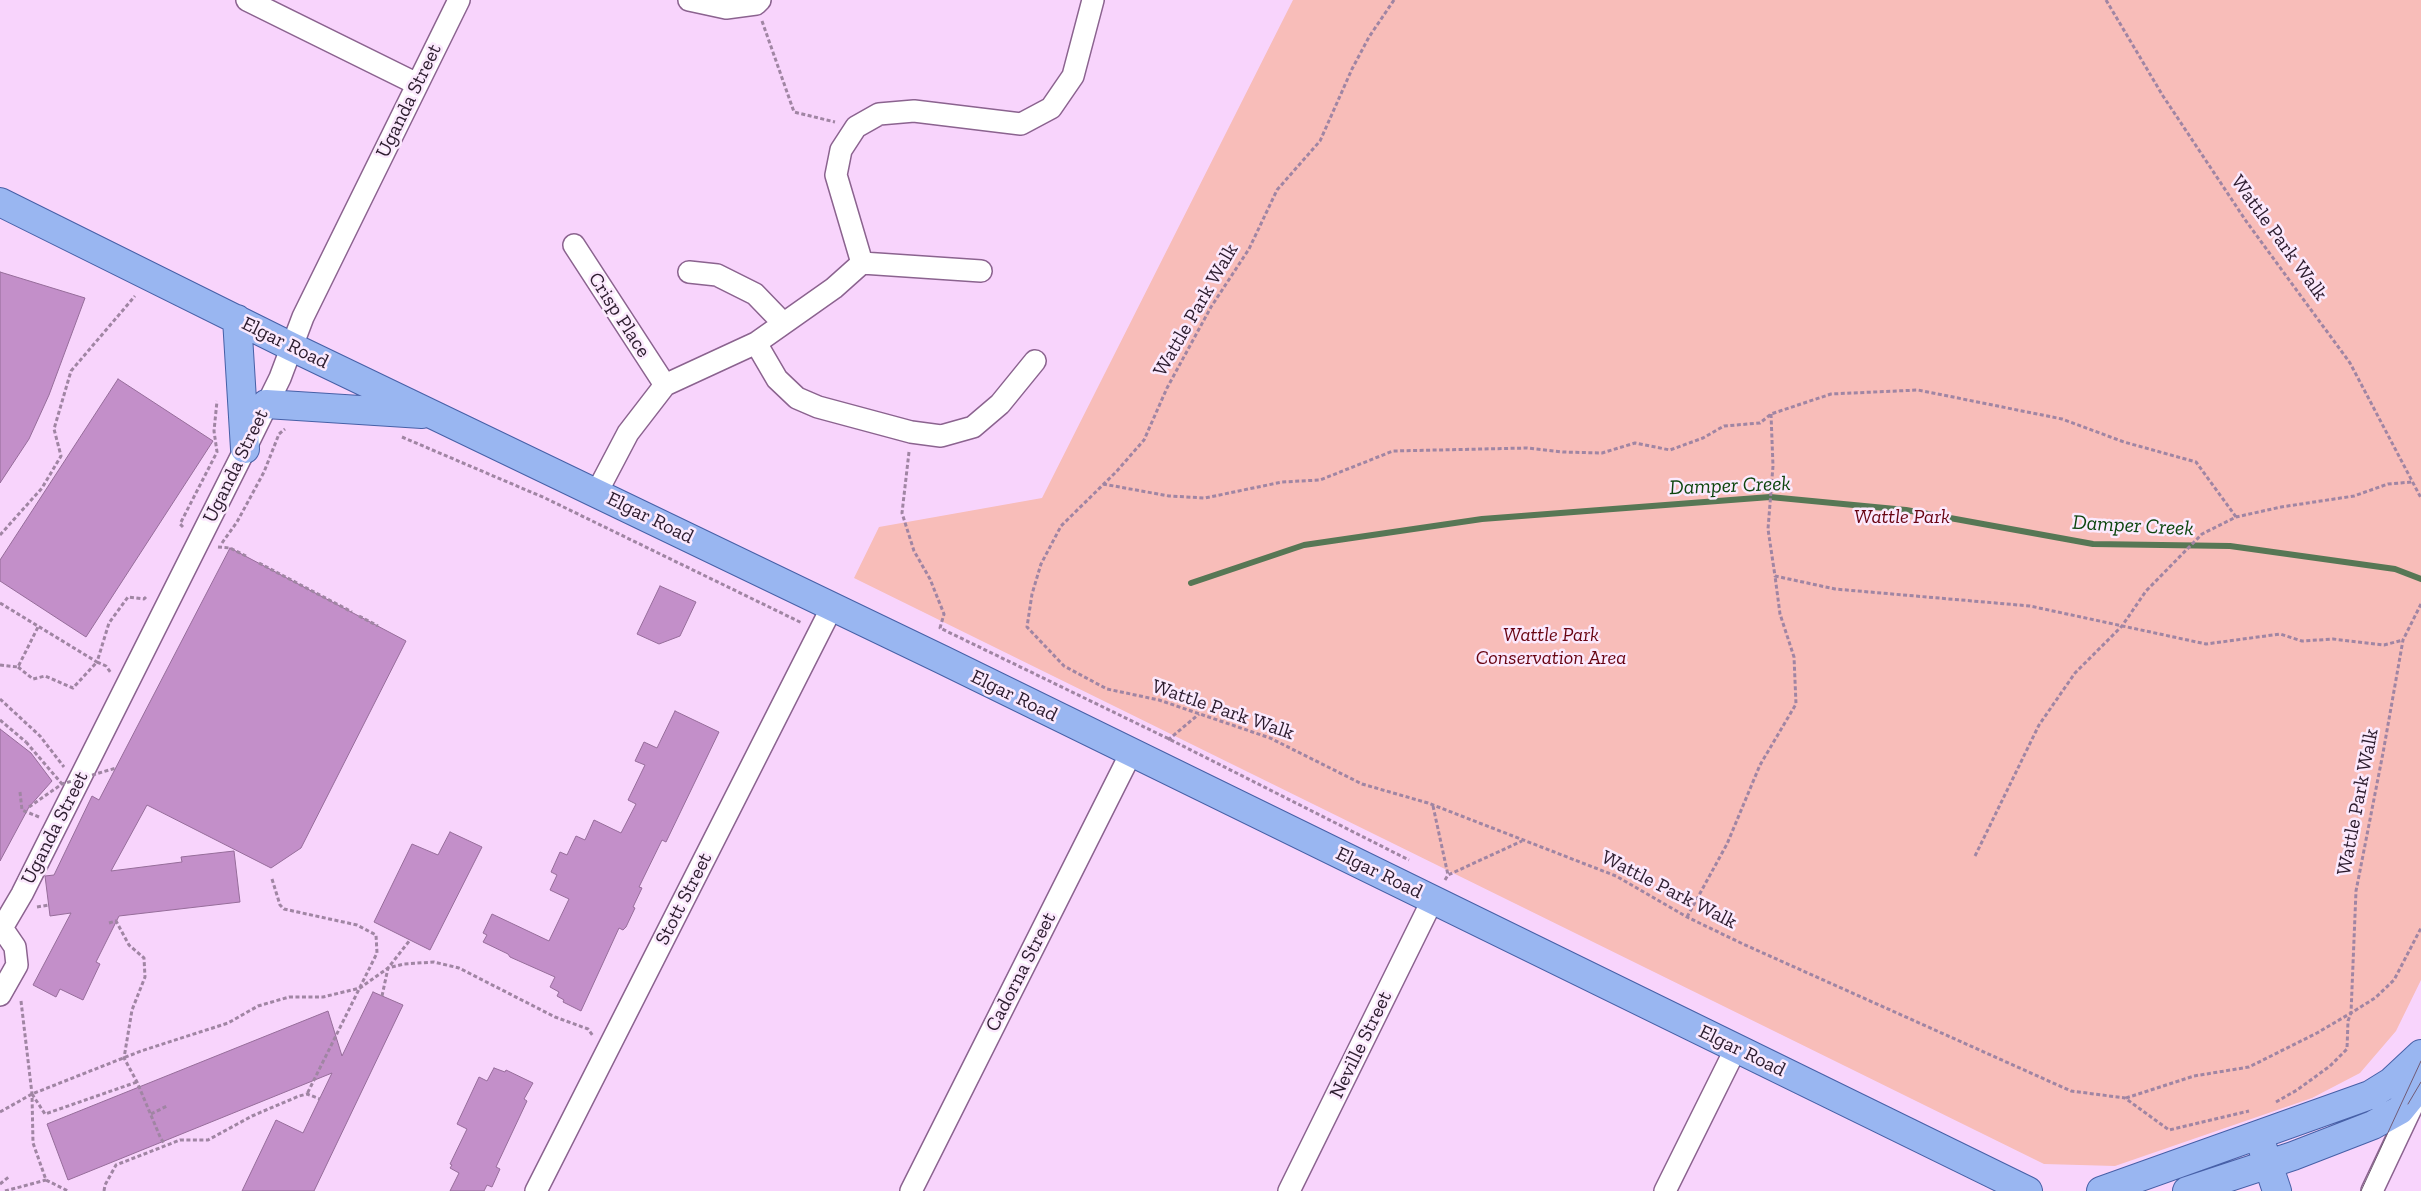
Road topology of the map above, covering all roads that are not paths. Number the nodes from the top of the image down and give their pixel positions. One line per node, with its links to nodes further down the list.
1 (248, 0): 6 (street)
2 (459, 0): 6 (street, Uganda Street)
3 (689, 0): 5 (street)
4 (1093, 0): 9 (street)
5 (758, 2)
6 (417, 84): 15 (street, Uganda Street)
7 (0, 202): 12 (main road, Elgar Road)
8 (574, 245): 17 (street, Crisp Place)
9 (862, 263): 10 (street); 13 (street)
10 (981, 271)
11 (689, 272): 13 (street)
12 (237, 319): 15 (main road, Elgar Road); 20 (main road)
13 (783, 323): 14 (street)
14 (756, 343): 16 (street); 17 (street)
15 (292, 347): 18 (street, Uganda Street); 19 (main road, Elgar Road)
16 (1035, 361)
17 (665, 385): 21 (street)
18 (266, 404): 19 (main road); 20 (street, Uganda Street)
19 (433, 414): 21 (main road, Elgar Road)
20 (245, 449): 25 (street, Uganda Street)
21 (598, 492): 22 (main road, Elgar Road)
22 (832, 607): 23 (main road, Elgar Road); 35 (street, Stott Street)
23 (1137, 756): 24 (main road, Elgar Road); 36 (street, Cadorna Street)
24 (1441, 882): 27 (main road, Elgar Road); 37 (street, Neville Street)
25 (1, 928): 26 (street)
26 (10, 995)
27 (1736, 1048): 38 (street); 39 (main road, Elgar Road)
28 (2421, 1054): 30 (main road)
29 (2421, 1085): 31 (main road); 44 (street)
30 (2255, 1123): 32 (main road); 33 (main road)
31 (2321, 1145): 33 (main road); 43 (main road)
32 (2231, 1146): 34 (main road); 40 (main road)
33 (2268, 1165): 34 (main road); 42 (main road)
34 (2243, 1182): 41 (main road)
35 (536, 1191)
36 (911, 1191)
37 (1289, 1191)
38 (1665, 1191)
39 (2028, 1191)
40 (2101, 1191)
41 (2187, 1191)
42 (2277, 1191)
43 (2287, 1191)
44 (2372, 1191)

